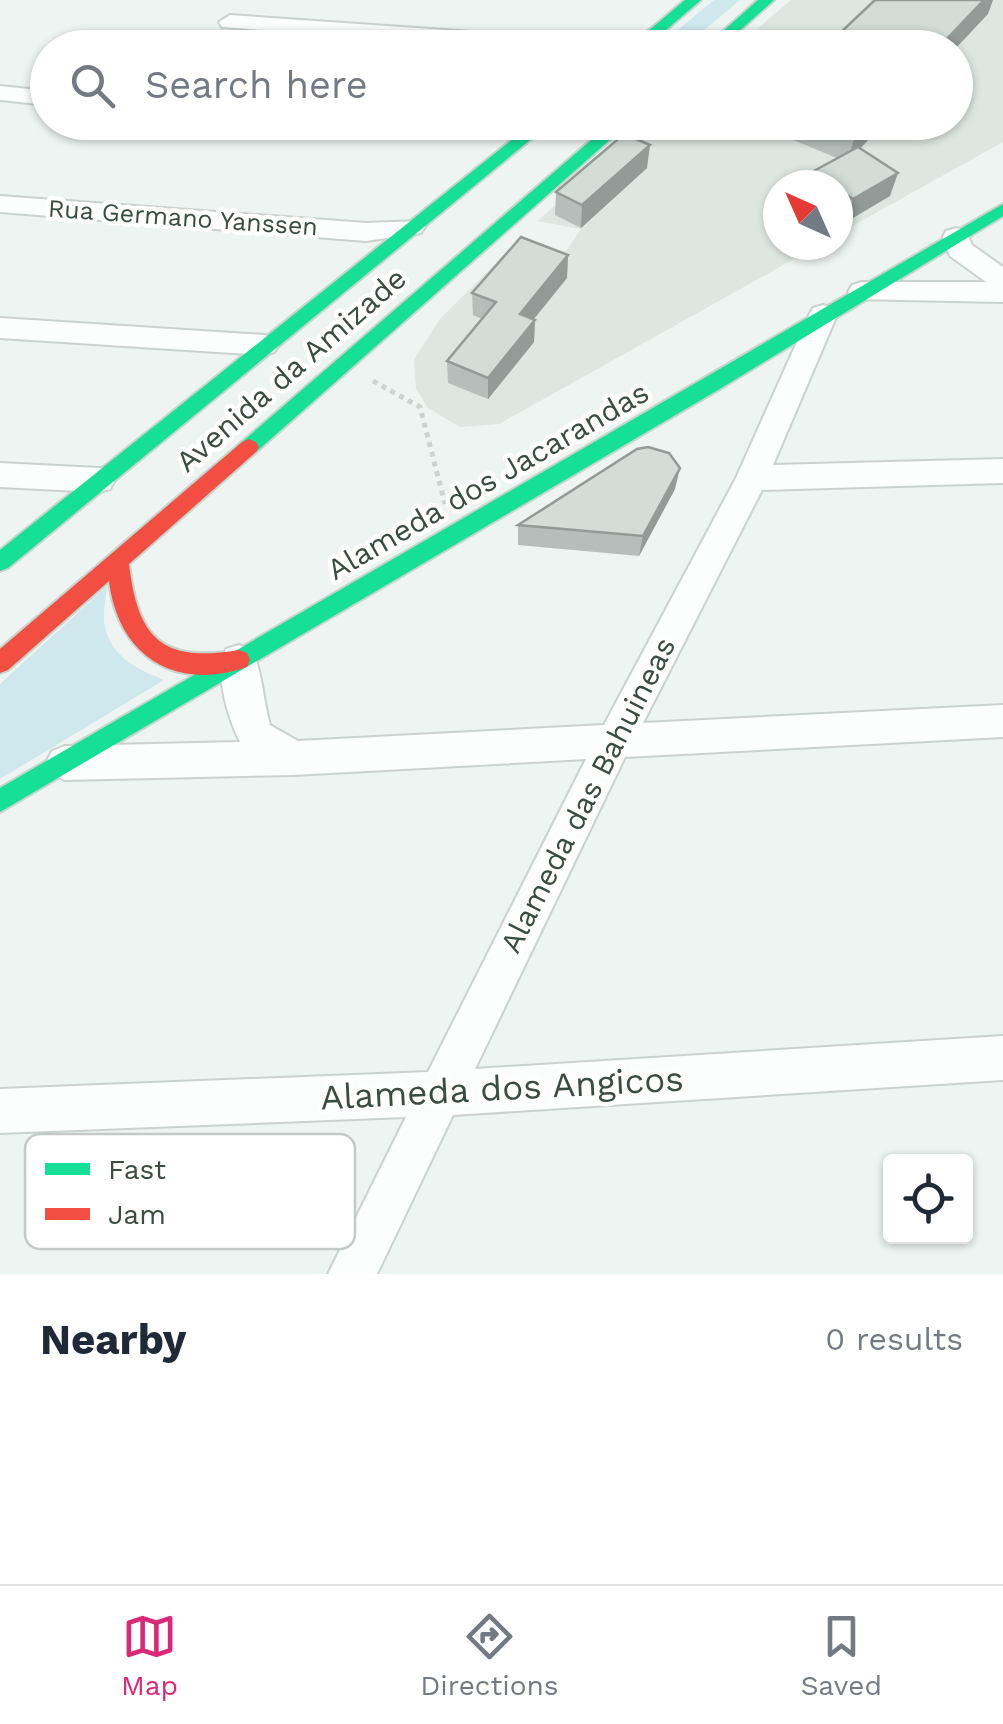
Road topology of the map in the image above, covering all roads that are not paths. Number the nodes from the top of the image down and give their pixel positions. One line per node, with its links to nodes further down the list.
1 (694, 0): 5 (main road)
2 (767, 0): 6 (main road)
3 (230, 22): 4 (street)
4 (344, 30)
5 (657, 30)
6 (731, 30)
7 (0, 94): 8 (street)
8 (30, 96)
9 (526, 140): 12 (main road, Avenida da Amizade)
10 (601, 140): 14 (main road, Avenida da Amizade)
11 (0, 204): 17 (street, Rua Germano Yanssen)
12 (464, 208): 14 (main road); 16 (main road, Avenida da Amizade)
13 (1003, 209): 15 (main road, Alameda dos Jacarandas)
14 (505, 221): 18 (main road, Avenida da Amizade)
15 (956, 236): 19 (street); 20 (main road, Alameda dos Jacarandas)
16 (429, 237): 17 (street, Rua Germano Yanssen); 18 (main road)
17 (372, 243): 24 (main road, Avenida da Amizade)
18 (448, 274): 29 (main road, Avenida da Amizade)
19 (1003, 281)
20 (862, 292): 21 (street); 22 (main road, Alameda dos Jacarandas)
21 (1003, 292)
22 (823, 315): 27 (street, Alameda das Bahuineas); 31 (main road, Alameda dos Jacarandas)
23 (0, 328): 24 (street)
24 (264, 345): 28 (main road, Avenida da Amizade)
25 (1003, 471): 27 (street)
26 (0, 476): 28 (street)
27 (752, 478): 34 (street, Alameda das Bahuineas)
28 (99, 480): 30 (main road, Avenida da Amizade)
29 (118, 561): 31 (main road); 32 (main road, Avenida da Amizade)
30 (0, 562)
31 (239, 660): 35 (street); 36 (main road, Alameda dos Jacarandas)
32 (0, 662)
33 (1003, 721): 34 (street)
34 (615, 740): 35 (street); 39 (street, Alameda das Bahuineas)
35 (294, 758): 36 (street)
36 (64, 763): 37 (main road, Alameda dos Jacarandas)
37 (0, 801)
38 (1003, 1058): 39 (street, Alameda dos Angicos)
39 (438, 1094): 40 (street, Alameda dos Angicos); 41 (street, Alameda das Bahuineas)
40 (0, 1112)
41 (352, 1274)

